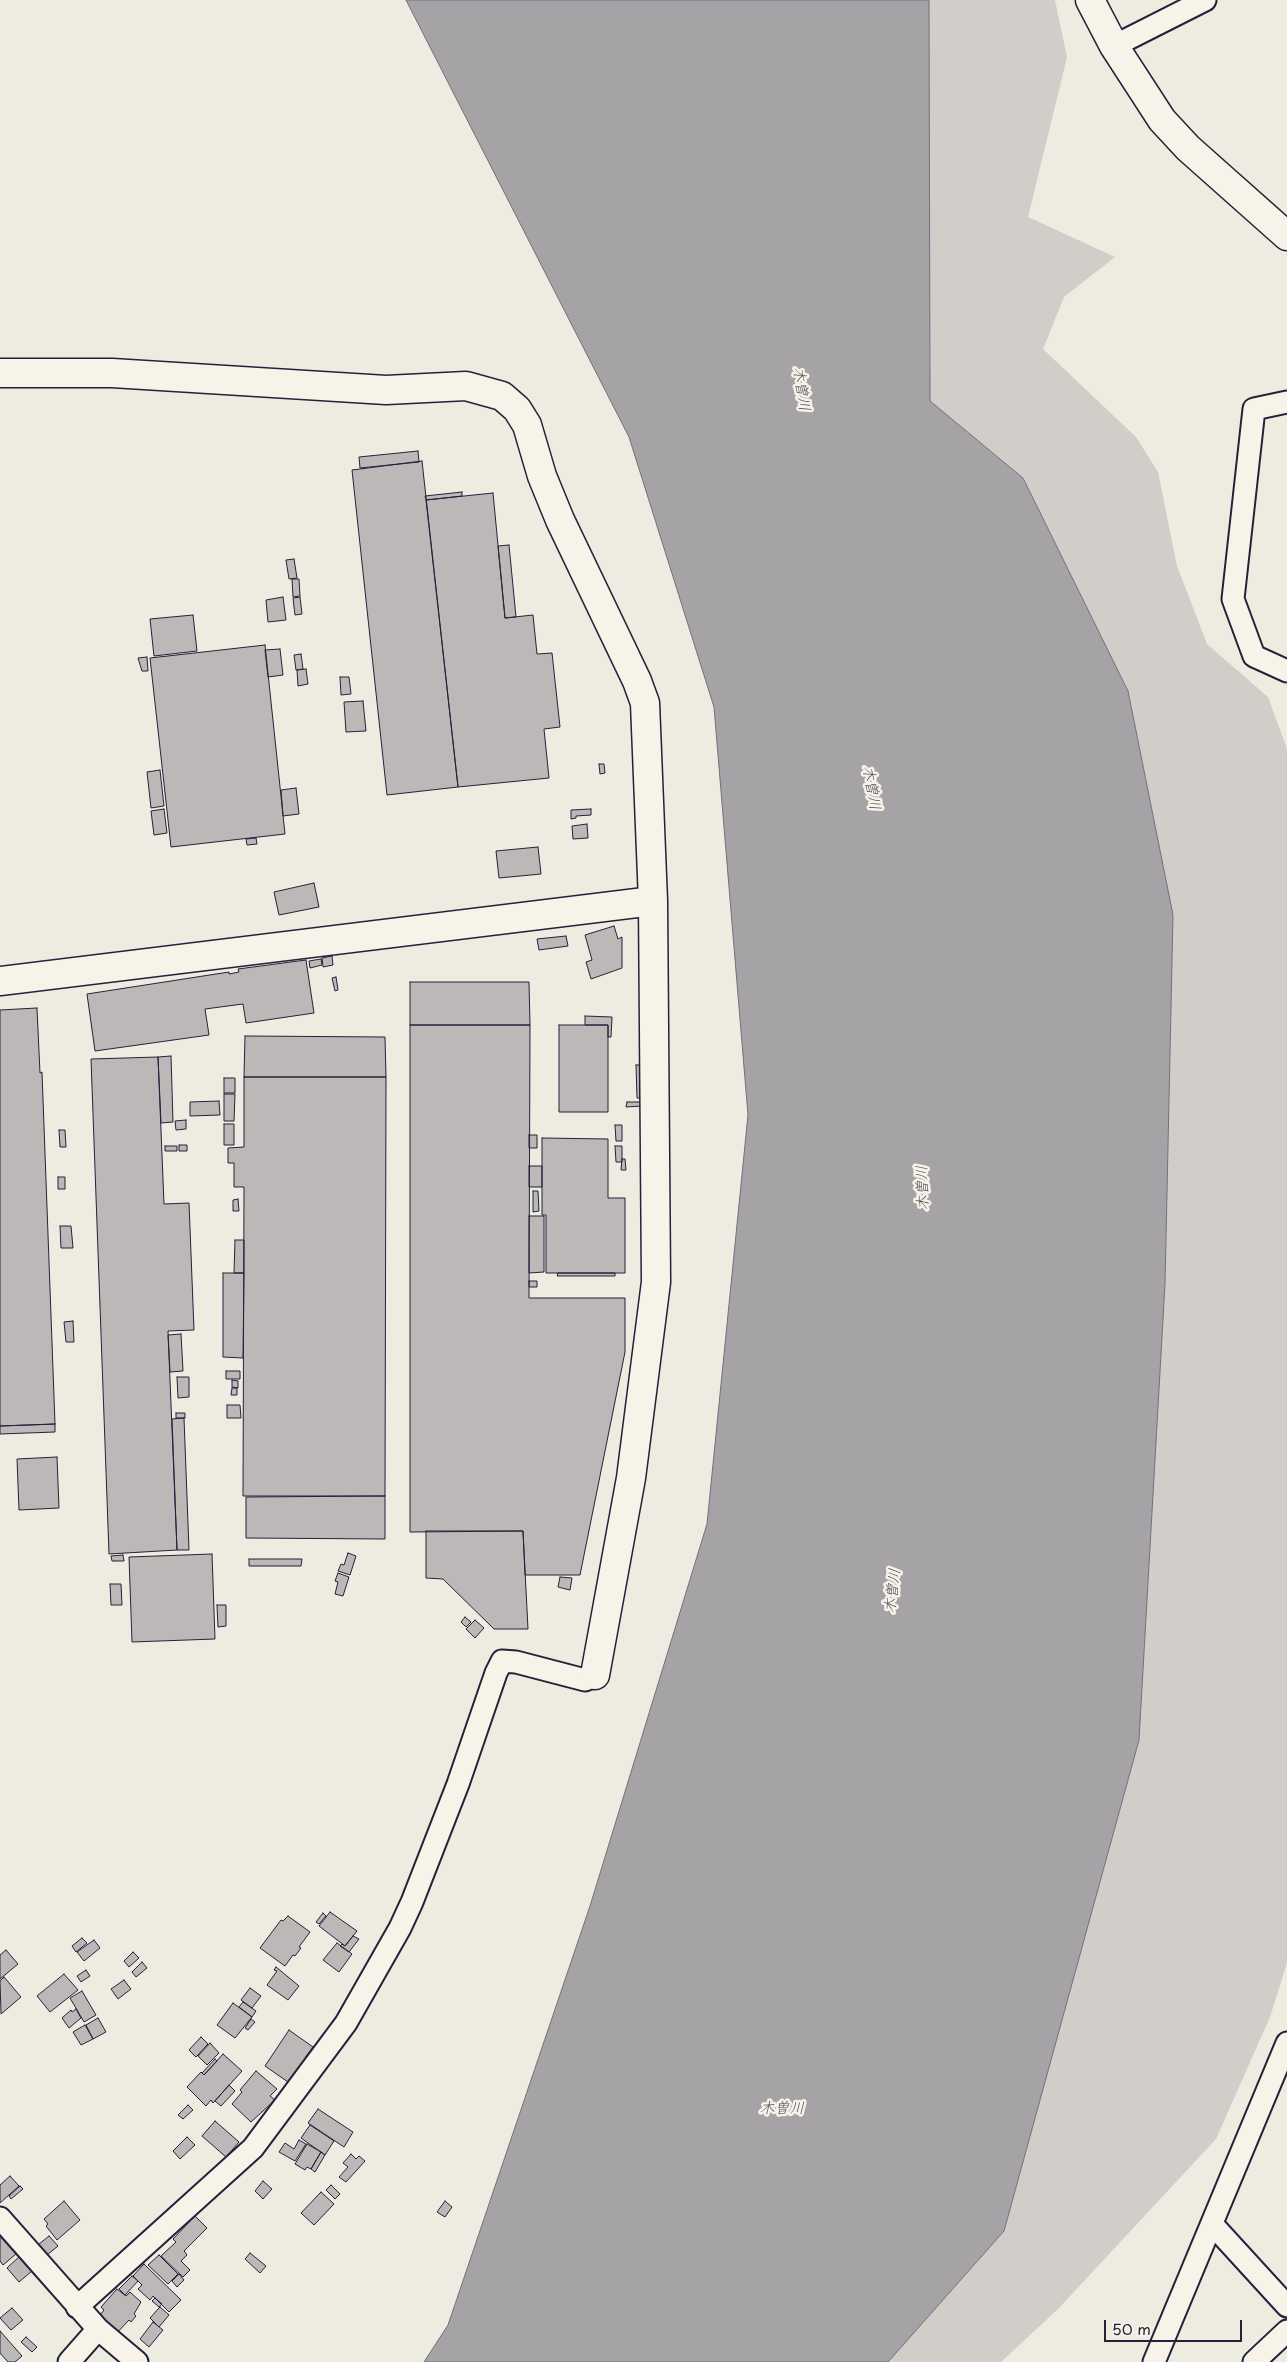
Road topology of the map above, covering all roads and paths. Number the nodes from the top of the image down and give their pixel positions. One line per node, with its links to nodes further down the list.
1 (1090, 0): 4 (street)
2 (1205, 0): 3 (street)
3 (1183, 6): 4 (street)
4 (1114, 46): 5 (street)
5 (1287, 236)
6 (0, 373): 9 (street)
7 (1287, 402): 8 (street)
8 (1287, 671)
9 (653, 901): 10 (street); 11 (street)
10 (0, 981)
11 (595, 1675): 16 (street)
12 (1287, 2043): 14 (street)
13 (0, 2218): 16 (street)
14 (1212, 2224): 15 (street); 21 (street)
15 (1287, 2306)
16 (77, 2307): 17 (street)
17 (98, 2329): 19 (street); 20 (street)
18 (1287, 2331): 22 (street)
19 (69, 2362)
20 (137, 2362)
21 (1154, 2362)
22 (1254, 2362)

